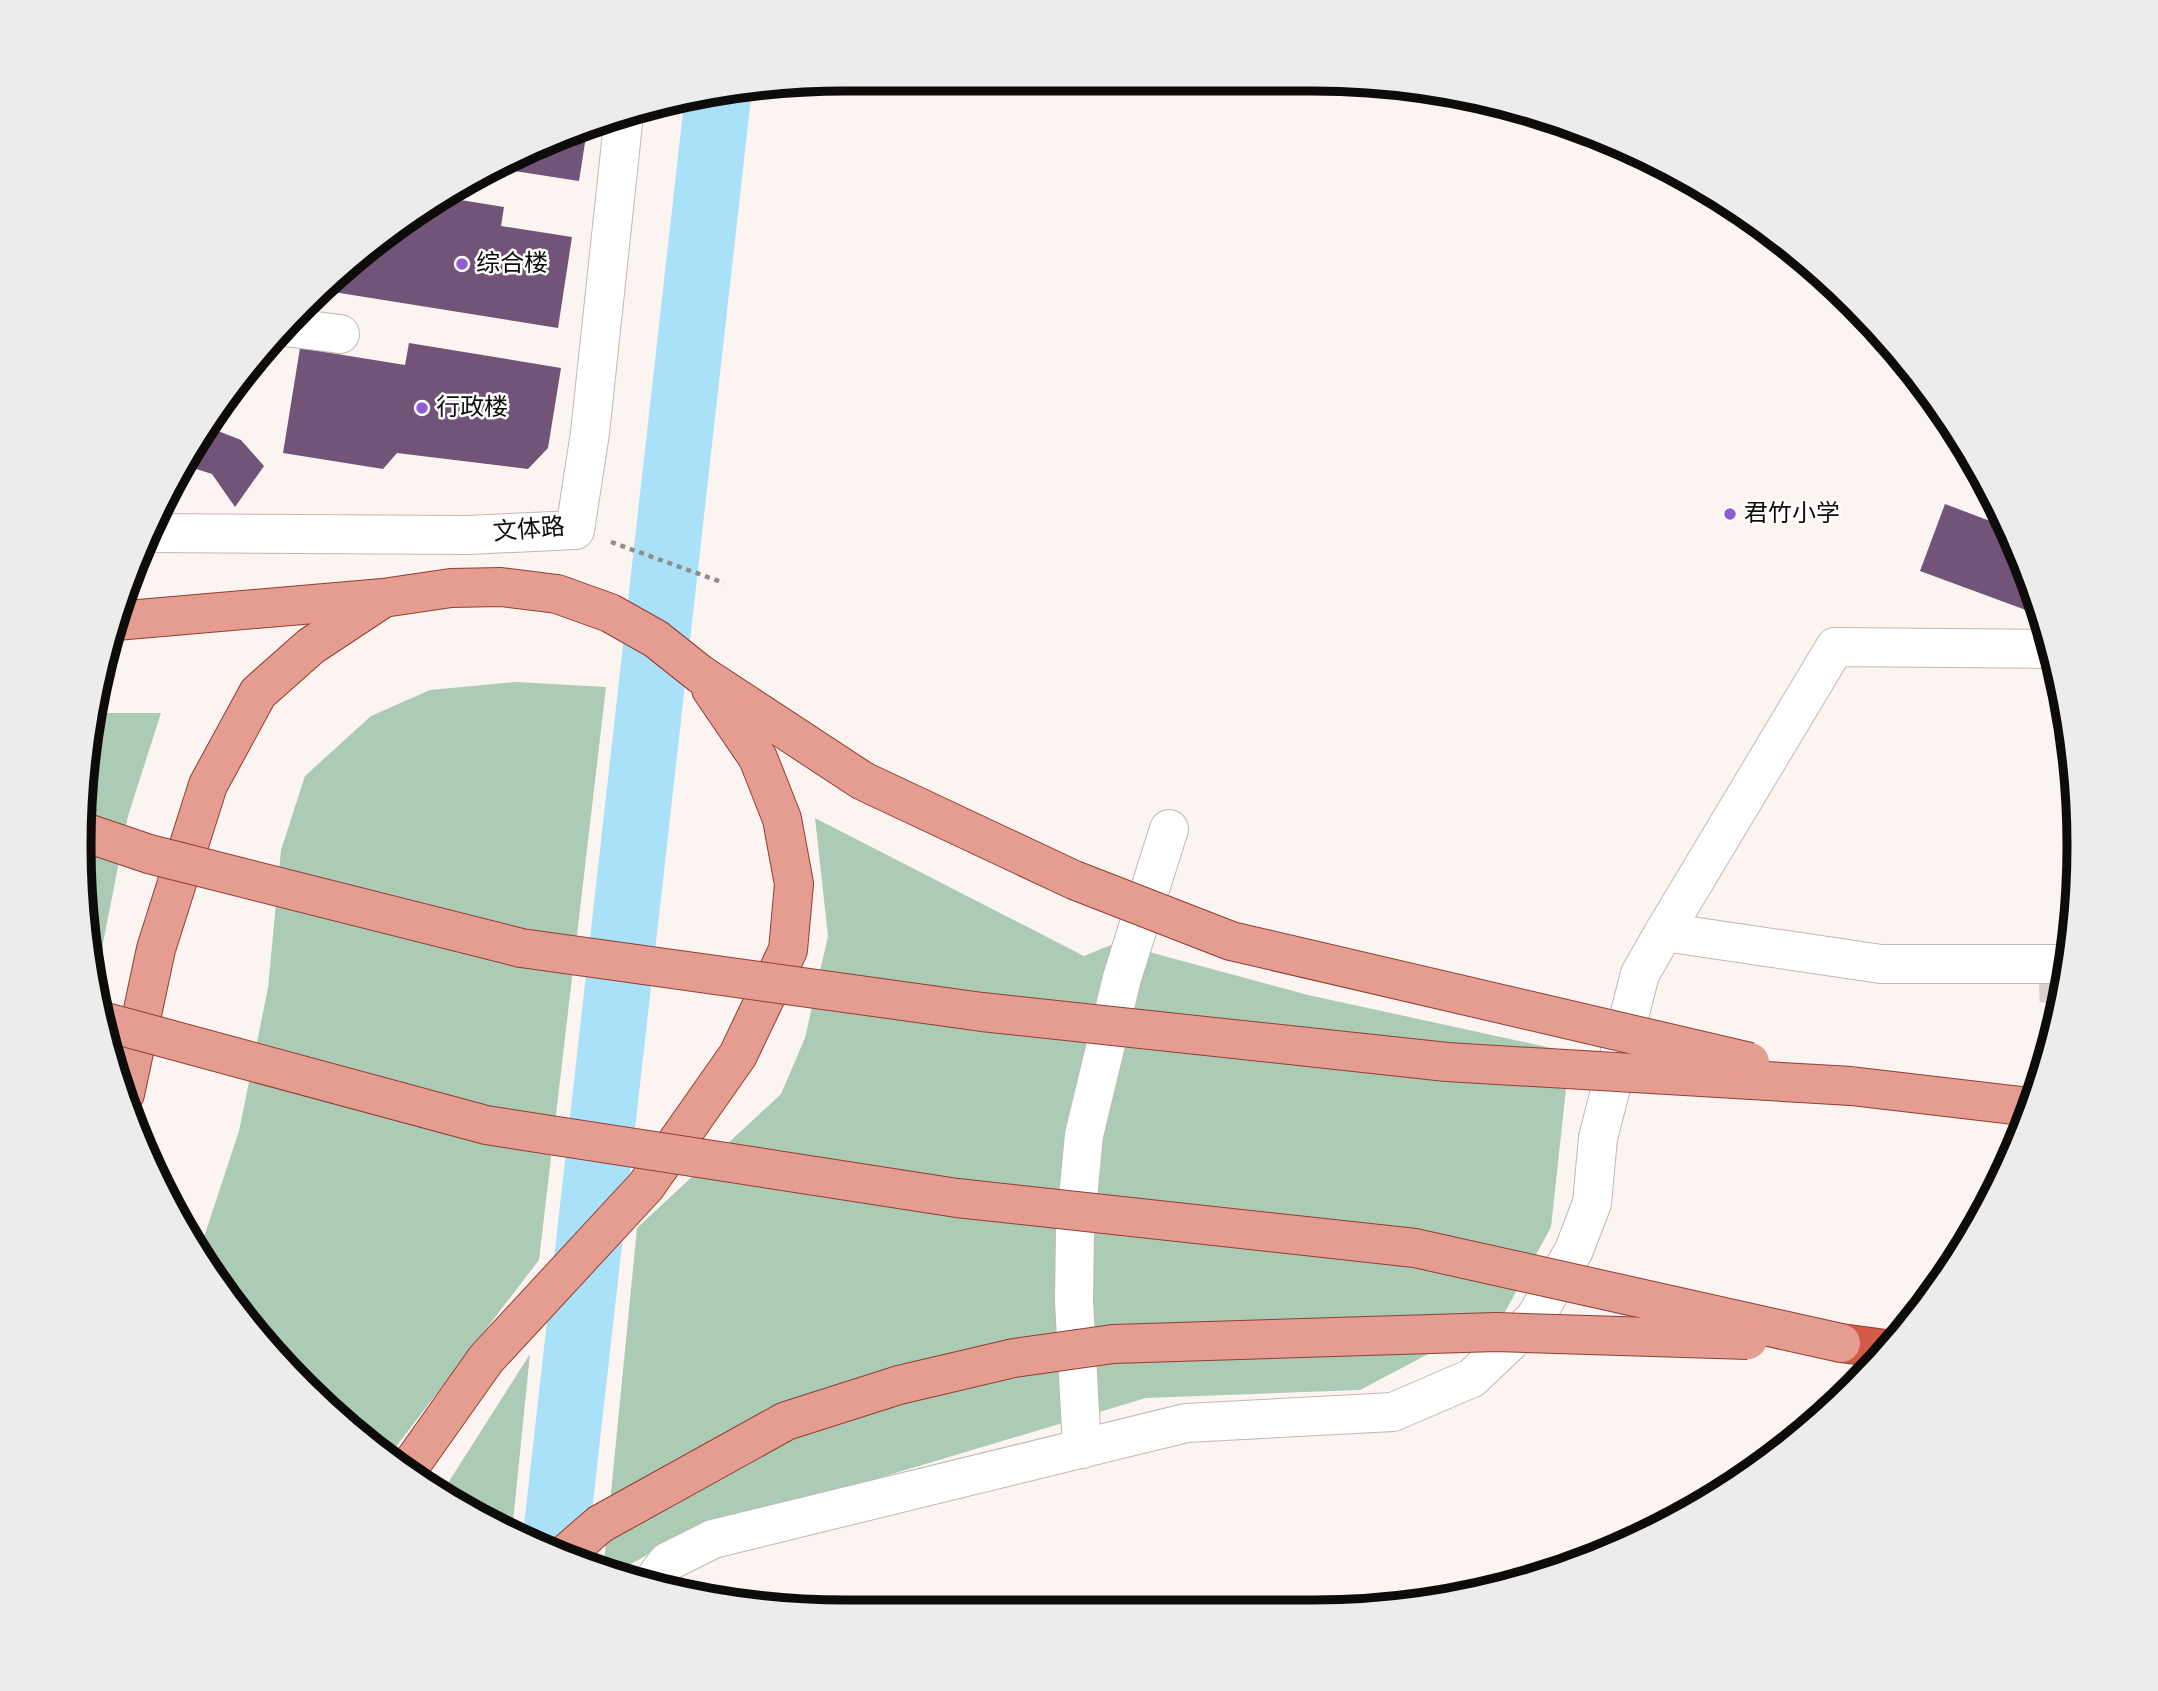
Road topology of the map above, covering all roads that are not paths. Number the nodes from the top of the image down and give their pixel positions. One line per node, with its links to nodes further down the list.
1 (623, 125): 4 (street, 文体路)
2 (296, 328): 3 (street)
3 (340, 334)
4 (159, 533)
5 (383, 598): 6 (main road); 8 (main road); 14 (main road)
6 (126, 620)
7 (2041, 649): 11 (street)
8 (700, 674): 15 (main road, bridge); 20 (main road)
9 (1169, 829): 19 (street)
10 (91, 834): 15 (main road, bridge)
11 (1664, 932): 12 (street); 19 (street)
12 (2057, 964)
13 (113, 1024): 17 (main road, bridge)
14 (128, 1079)
15 (1851, 1086): 16 (main road)
16 (2020, 1106)
17 (1842, 1343): 18 (highway); 21 (main road, bridge)
18 (1876, 1348)
19 (1082, 1449): 22 (street)
20 (412, 1463)
21 (572, 1548)
22 (657, 1576)

